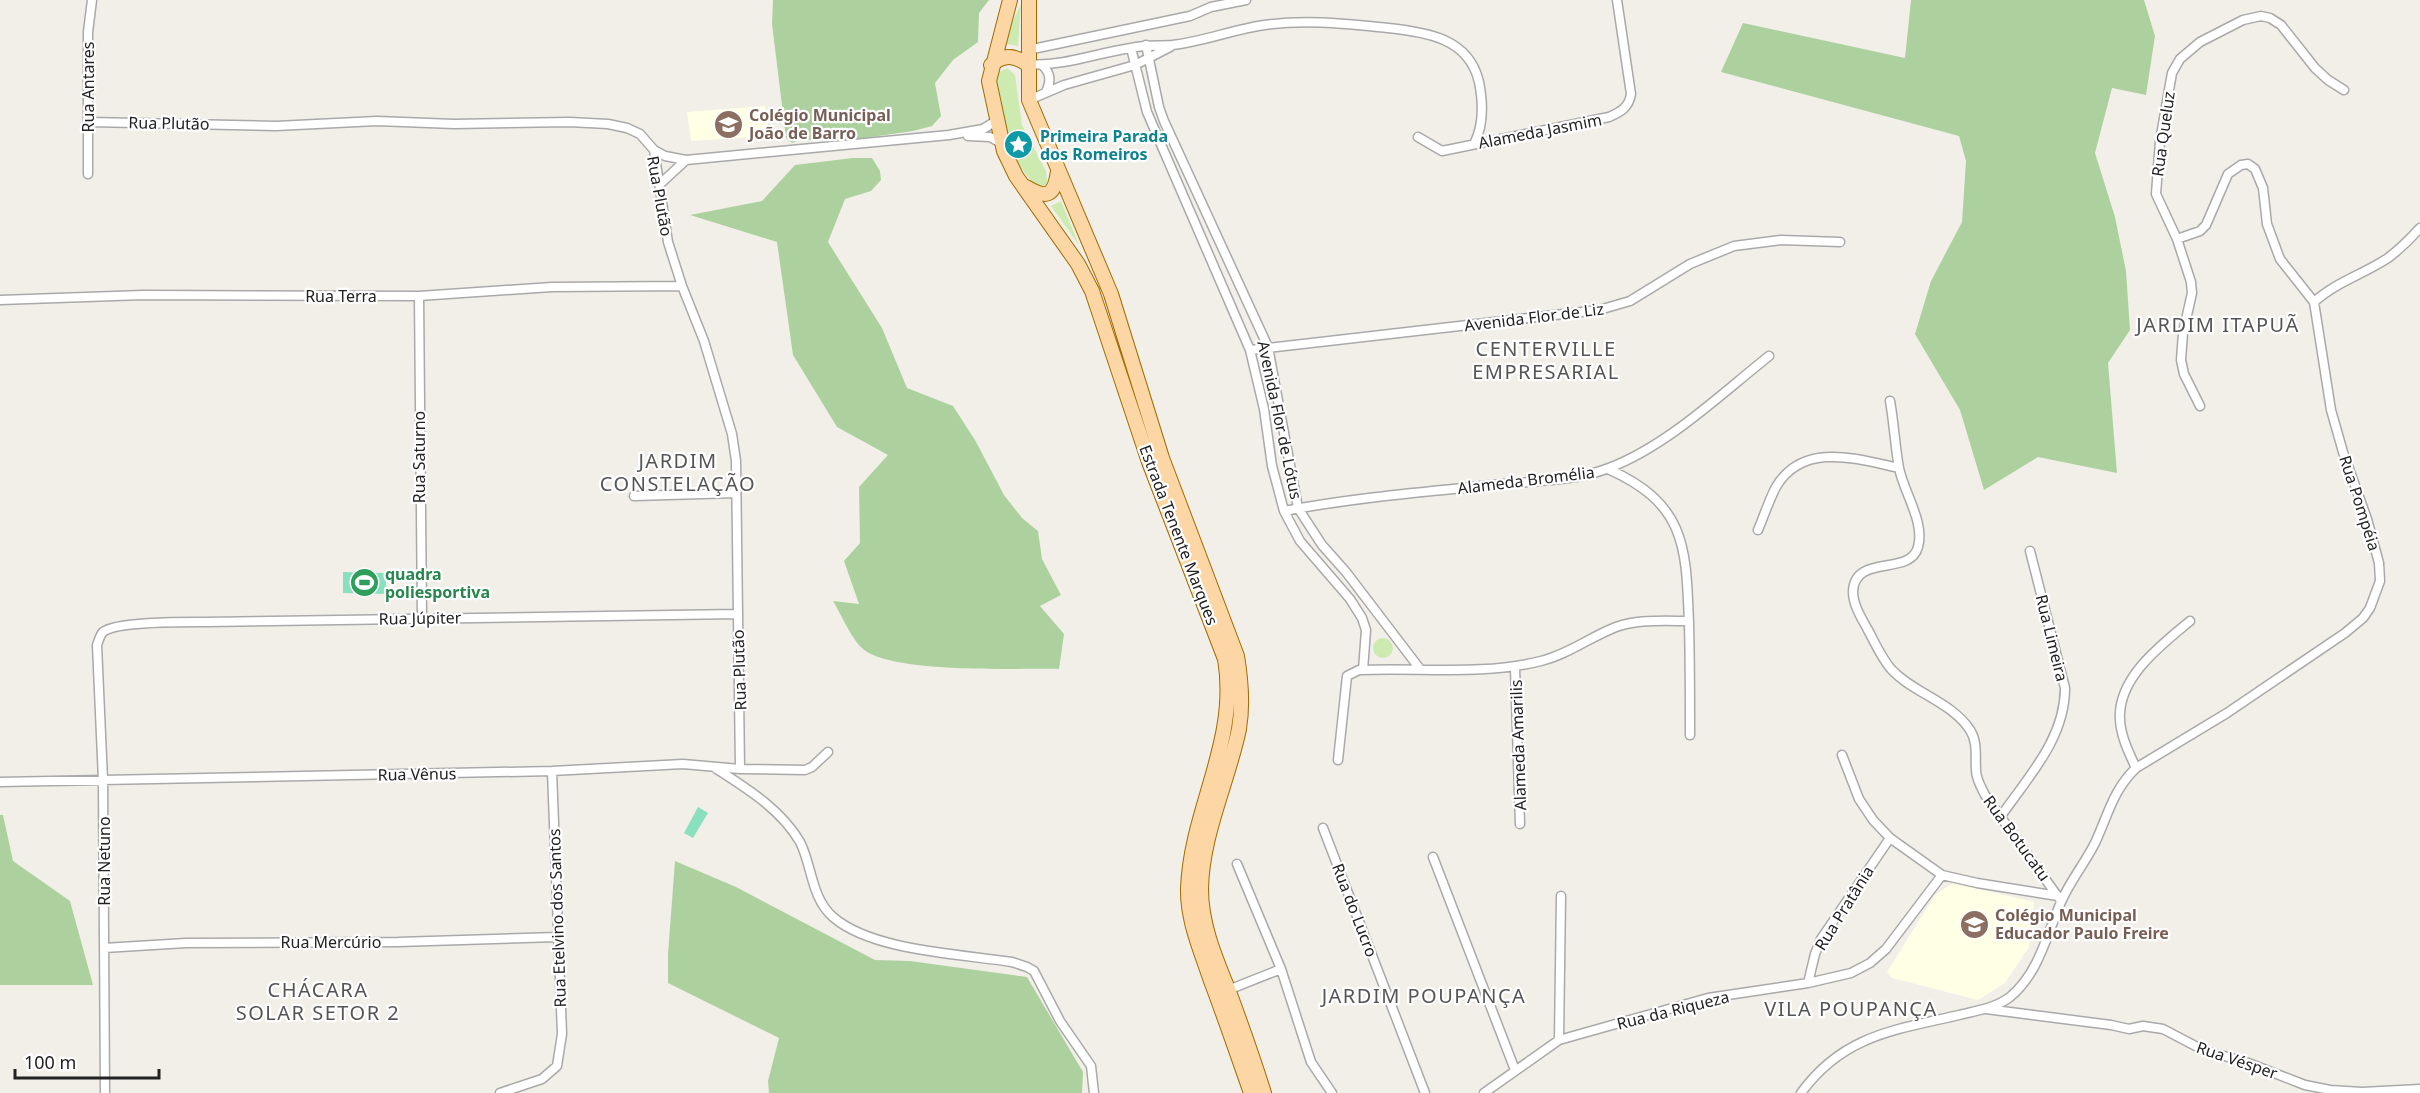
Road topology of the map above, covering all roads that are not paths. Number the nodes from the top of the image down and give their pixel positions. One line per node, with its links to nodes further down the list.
1 (92, 0): 19 (street, Rua Antares)
2 (1010, 0): 12 (main road, Estrada Tenente Marques)
3 (1029, 0): 9 (main road, Estrada Tenente Marques)
4 (1246, 0): 9 (street)
5 (1617, 0): 23 (street, Alameda Jasmim)
6 (1146, 45): 7 (street); 8 (street); 10 (street, Avenida Flor de Lótus)
7 (1173, 45): 10 (street); 23 (street)
8 (1131, 48): 13 (street); 14 (street, Avenida Flor de Lótus)
9 (1028, 50): 11 (main road, Estrada Tenente Marques)
10 (1149, 58): 14 (street); 37 (street, Avenida Flor de Lótus)
11 (1028, 64): 12 (main road); 13 (street); 17 (main road, Estrada Tenente Marques)
12 (992, 65): 18 (main road, Estrada Tenente Marques)
13 (1042, 65): 16 (street)
14 (1135, 65): 16 (street); 38 (street, Avenida Flor de Lótus)
15 (2344, 90): 31 (street, Rua Queluz)
16 (1046, 92): 17 (street)
17 (1029, 100): 26 (main road, Estrada Tenente Marques)
18 (996, 121): 20 (street); 22 (main road, Estrada Tenente Marques)
19 (88, 122): 24 (street, Rua Plutão); 27 (street, Rua Antares)
20 (950, 135): 22 (street); 25 (street)
21 (1418, 137): 23 (street, Alameda Jasmim)
22 (1001, 143): 29 (main road, Estrada Tenente Marques)
23 (1474, 144)
24 (654, 150): 25 (street); 28 (street, Rua Plutão)
25 (686, 160): 28 (street)
26 (1058, 172): 29 (main road); 81 (main road, Estrada Tenente Marques)
27 (88, 174)
28 (660, 184): 33 (street, Rua Plutão)
29 (1025, 186): 89 (main road, Estrada Tenente Marques)
30 (2420, 228): 36 (street)
31 (2177, 238): 36 (street, Rua Pompéia); 41 (street, Rua Queluz)
32 (1840, 242): 37 (street, Avenida Flor de Liz)
33 (682, 286): 34 (street, Rua Terra); 44 (street, Rua Plutão)
34 (418, 296): 35 (street, Rua Terra); 51 (street, Rua Saturno)
35 (0, 300)
36 (2314, 302): 63 (street, Rua Pompéia)
37 (1268, 347): 38 (street, Avenida Flor de Liz); 46 (street, Avenida Flor de Lótus)
38 (1250, 350): 47 (street, Avenida Flor de Lótus)
39 (1770, 356): 43 (street, Alameda Bromélia)
40 (1890, 401): 42 (street, Rua Botucatu)
41 (2200, 406)
42 (1899, 468): 48 (street); 68 (street, Rua Botucatu)
43 (1608, 469): 46 (street, Alameda Bromélia); 52 (street)
44 (736, 493): 45 (street); 50 (street, Rua Plutão)
45 (634, 496)
46 (1299, 508): 47 (street, Alameda Bromélia); 57 (street, Avenida Flor de Lótus)
47 (1284, 511): 56 (street, Avenida Flor de Lótus)
48 (1758, 530)
49 (2030, 551): 68 (street, Rua Limeira)
50 (737, 614): 51 (street, Rua Júpiter); 64 (street, Rua Plutão)
51 (422, 618): 54 (street, Rua Júpiter)
52 (1689, 621): 55 (street); 58 (street)
53 (2190, 621): 63 (street)
54 (103, 631): 66 (street, Rua Netuno)
55 (1515, 666): 57 (street); 69 (street, Alameda Amarilis)
56 (1363, 669): 57 (street); 61 (street)
57 (1420, 669)
58 (1690, 735)
59 (828, 752): 64 (street, Rua Vênus)
60 (1842, 755): 71 (street)
61 (1338, 760)
62 (712, 766): 64 (street, Rua Vênus); 65 (street, Rua Vênus); 88 (street)
63 (2136, 768): 76 (street, Rua Pompéia)
64 (740, 769)
65 (552, 771): 66 (street, Rua Vênus); 77 (street, Rua Etelvino dos Santos)
66 (103, 780): 67 (street, Rua Vênus); 78 (street, Rua Netuno)
67 (0, 782)
68 (2001, 816): 76 (street, Rua Botucatu)
69 (1520, 824)
70 (1323, 828): 92 (street, Rua do Lucro)
71 (1890, 838): 74 (street); 80 (street, Rua Pratânia)
72 (1433, 857): 84 (street)
73 (1237, 864): 79 (street)
74 (1941, 874): 76 (street); 80 (street, Rua da Riqueza)
75 (1561, 896): 83 (street)
76 (2060, 898): 82 (street, Rua Pompéia)
77 (557, 937): 78 (street, Rua Mercúrio); 87 (street, Rua Etelvino dos Santos)
78 (104, 948): 86 (street, Rua Netuno)
79 (1281, 969): 81 (street); 91 (street)
80 (1808, 983): 83 (street, Rua da Riqueza)
81 (1228, 990): 90 (main road, Estrada Tenente Marques)
82 (1985, 1009): 85 (street, Rua Vésper); 94 (street)
83 (1559, 1040): 84 (street, Rua da Riqueza)
84 (1515, 1070): 93 (street, Rua da Riqueza)
85 (2420, 1089)
86 (105, 1093)
87 (500, 1093)
88 (1094, 1093)
89 (1251, 1093)
90 (1264, 1093)
91 (1332, 1093)
92 (1425, 1093)
93 (1484, 1093)
94 (1801, 1093)

